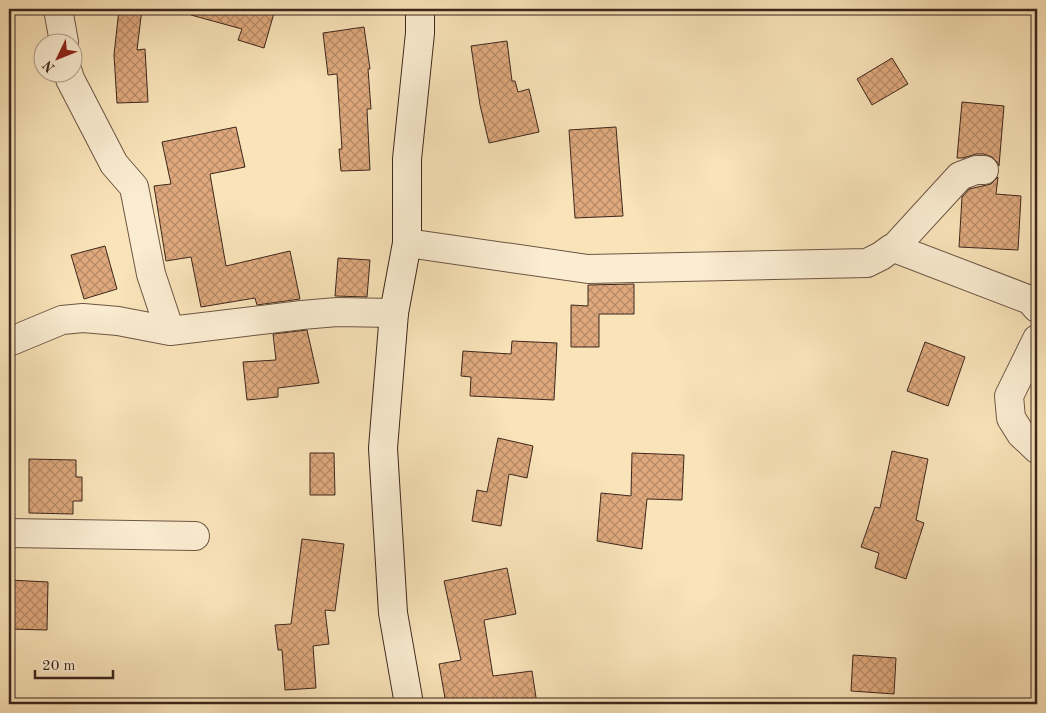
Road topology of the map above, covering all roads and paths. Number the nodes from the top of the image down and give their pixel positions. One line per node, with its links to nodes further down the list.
1 (58, 9): 3 (street)
2 (420, 9): 6 (street)
3 (62, 32)
4 (72, 82): 10 (street)
5 (984, 170): 7 (street)
6 (407, 243): 7 (street); 9 (street)
7 (894, 248): 8 (street)
8 (1037, 308)
9 (394, 314): 10 (street); 16 (street)
10 (170, 331): 12 (street)
11 (1037, 339): 13 (street)
12 (9, 342)
13 (1037, 449)
14 (9, 533): 15 (street)
15 (195, 536)
16 (409, 704)

